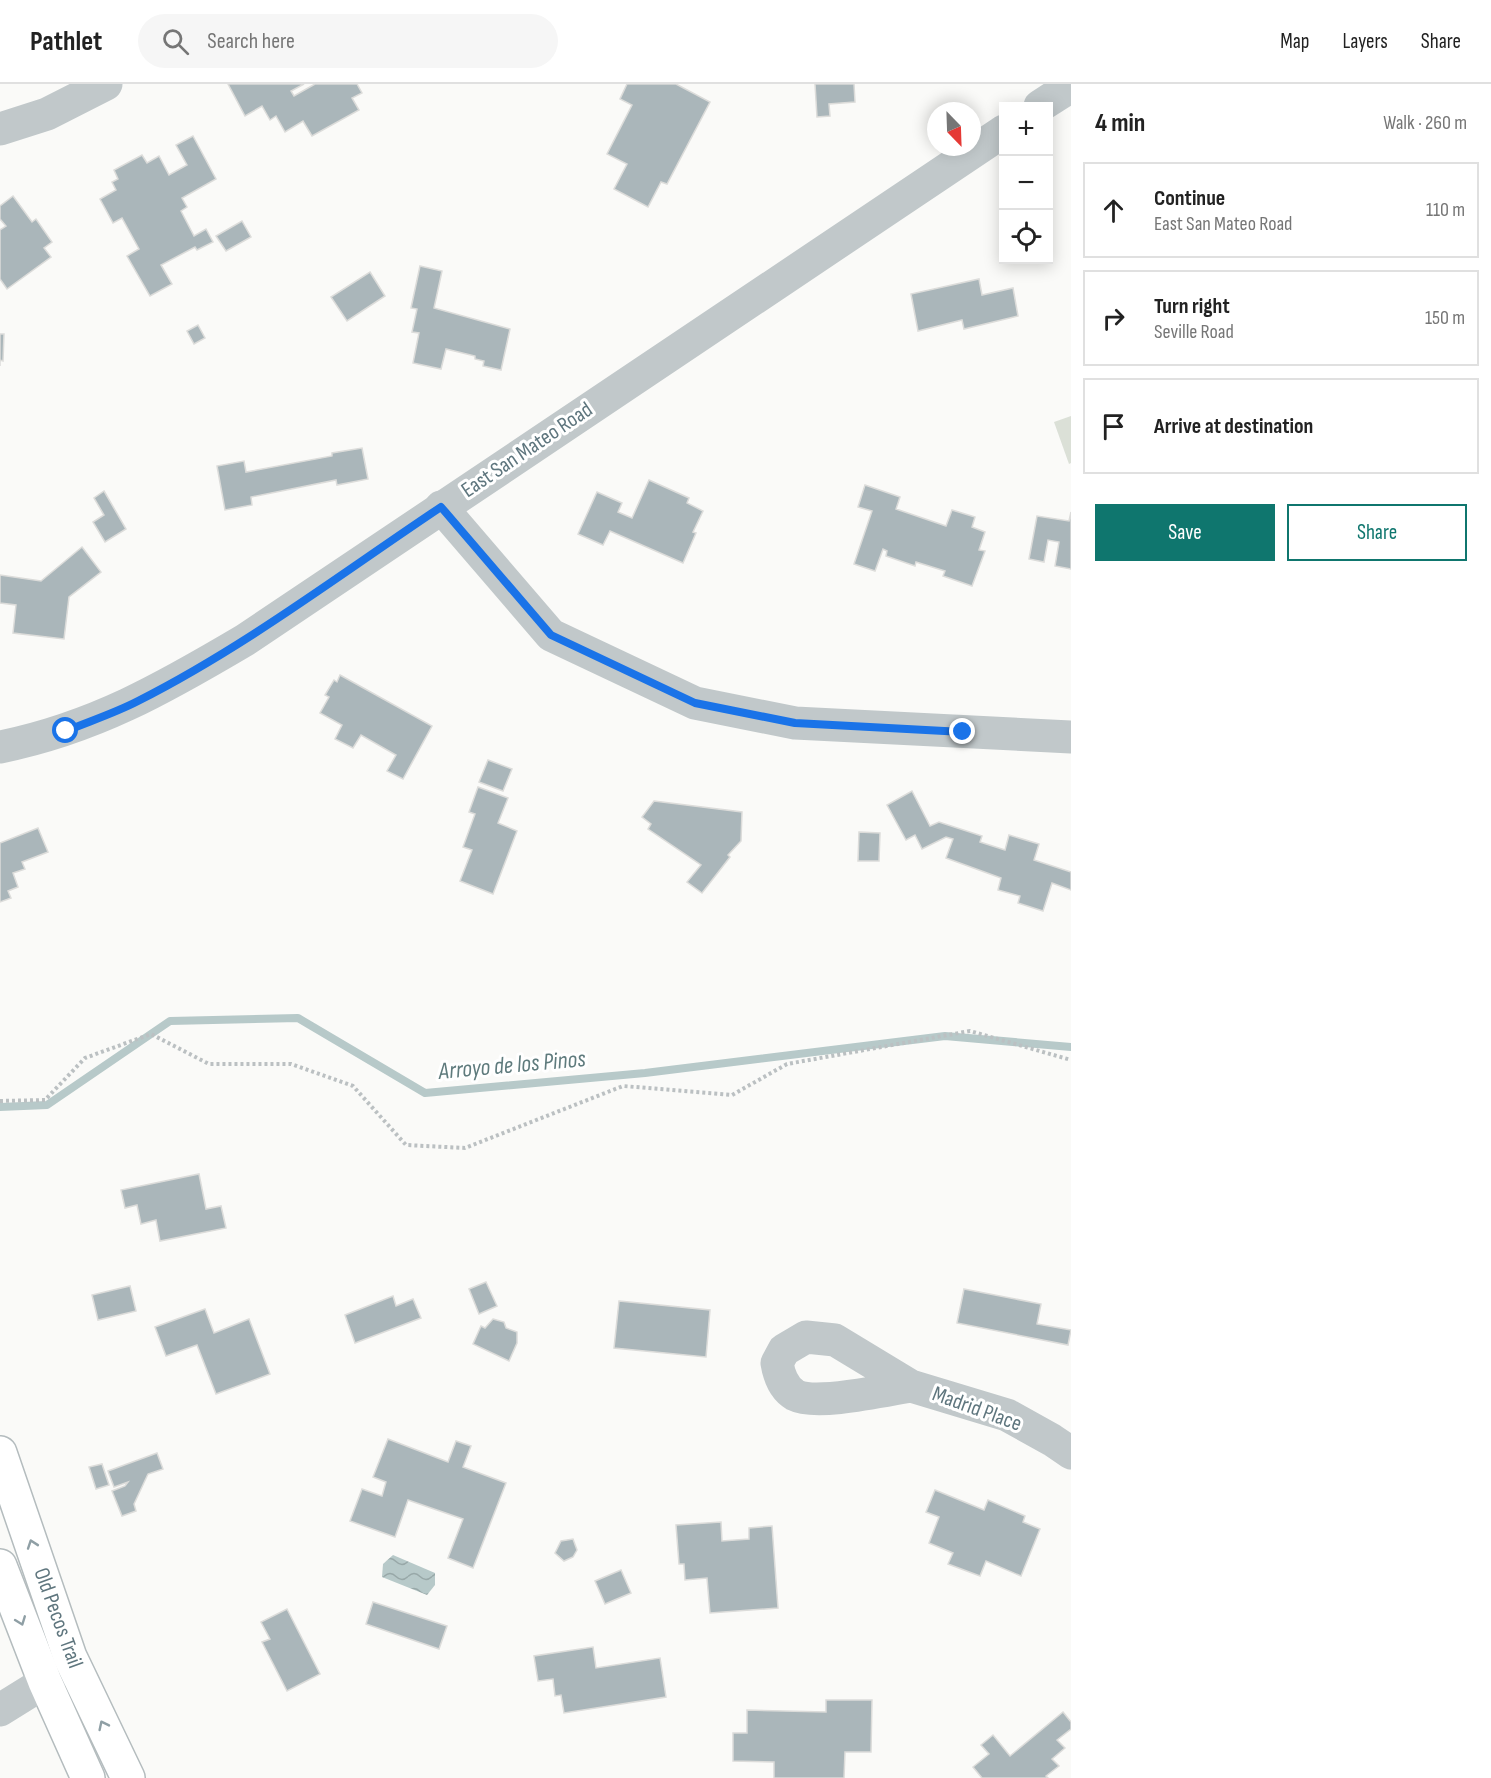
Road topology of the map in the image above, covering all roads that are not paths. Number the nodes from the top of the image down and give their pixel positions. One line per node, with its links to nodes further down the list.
1 (106, 84): 4 (street)
2 (1071, 86): 3 (street)
3 (1046, 102)
4 (0, 129)
5 (999, 134): 6 (street, East San Mateo Road)
6 (441, 507): 7 (street); 8 (street, East San Mateo Road)
7 (1071, 737)
8 (0, 747)
9 (911, 1386): 11 (street, Madrid Place)
10 (0, 1453): 13 (main road, Old Pecos Trail, one-way to 10)
11 (1071, 1453)
12 (0, 1566): 14 (main road, Old Pecos Trail, one-way to 14)
13 (70, 1658): 14 (street); 17 (main road, Old Pecos Trail, one-way to 13)
14 (45, 1682): 15 (street); 16 (main road, Old Pecos Trail)
15 (0, 1710)
16 (88, 1778)
17 (128, 1778)

